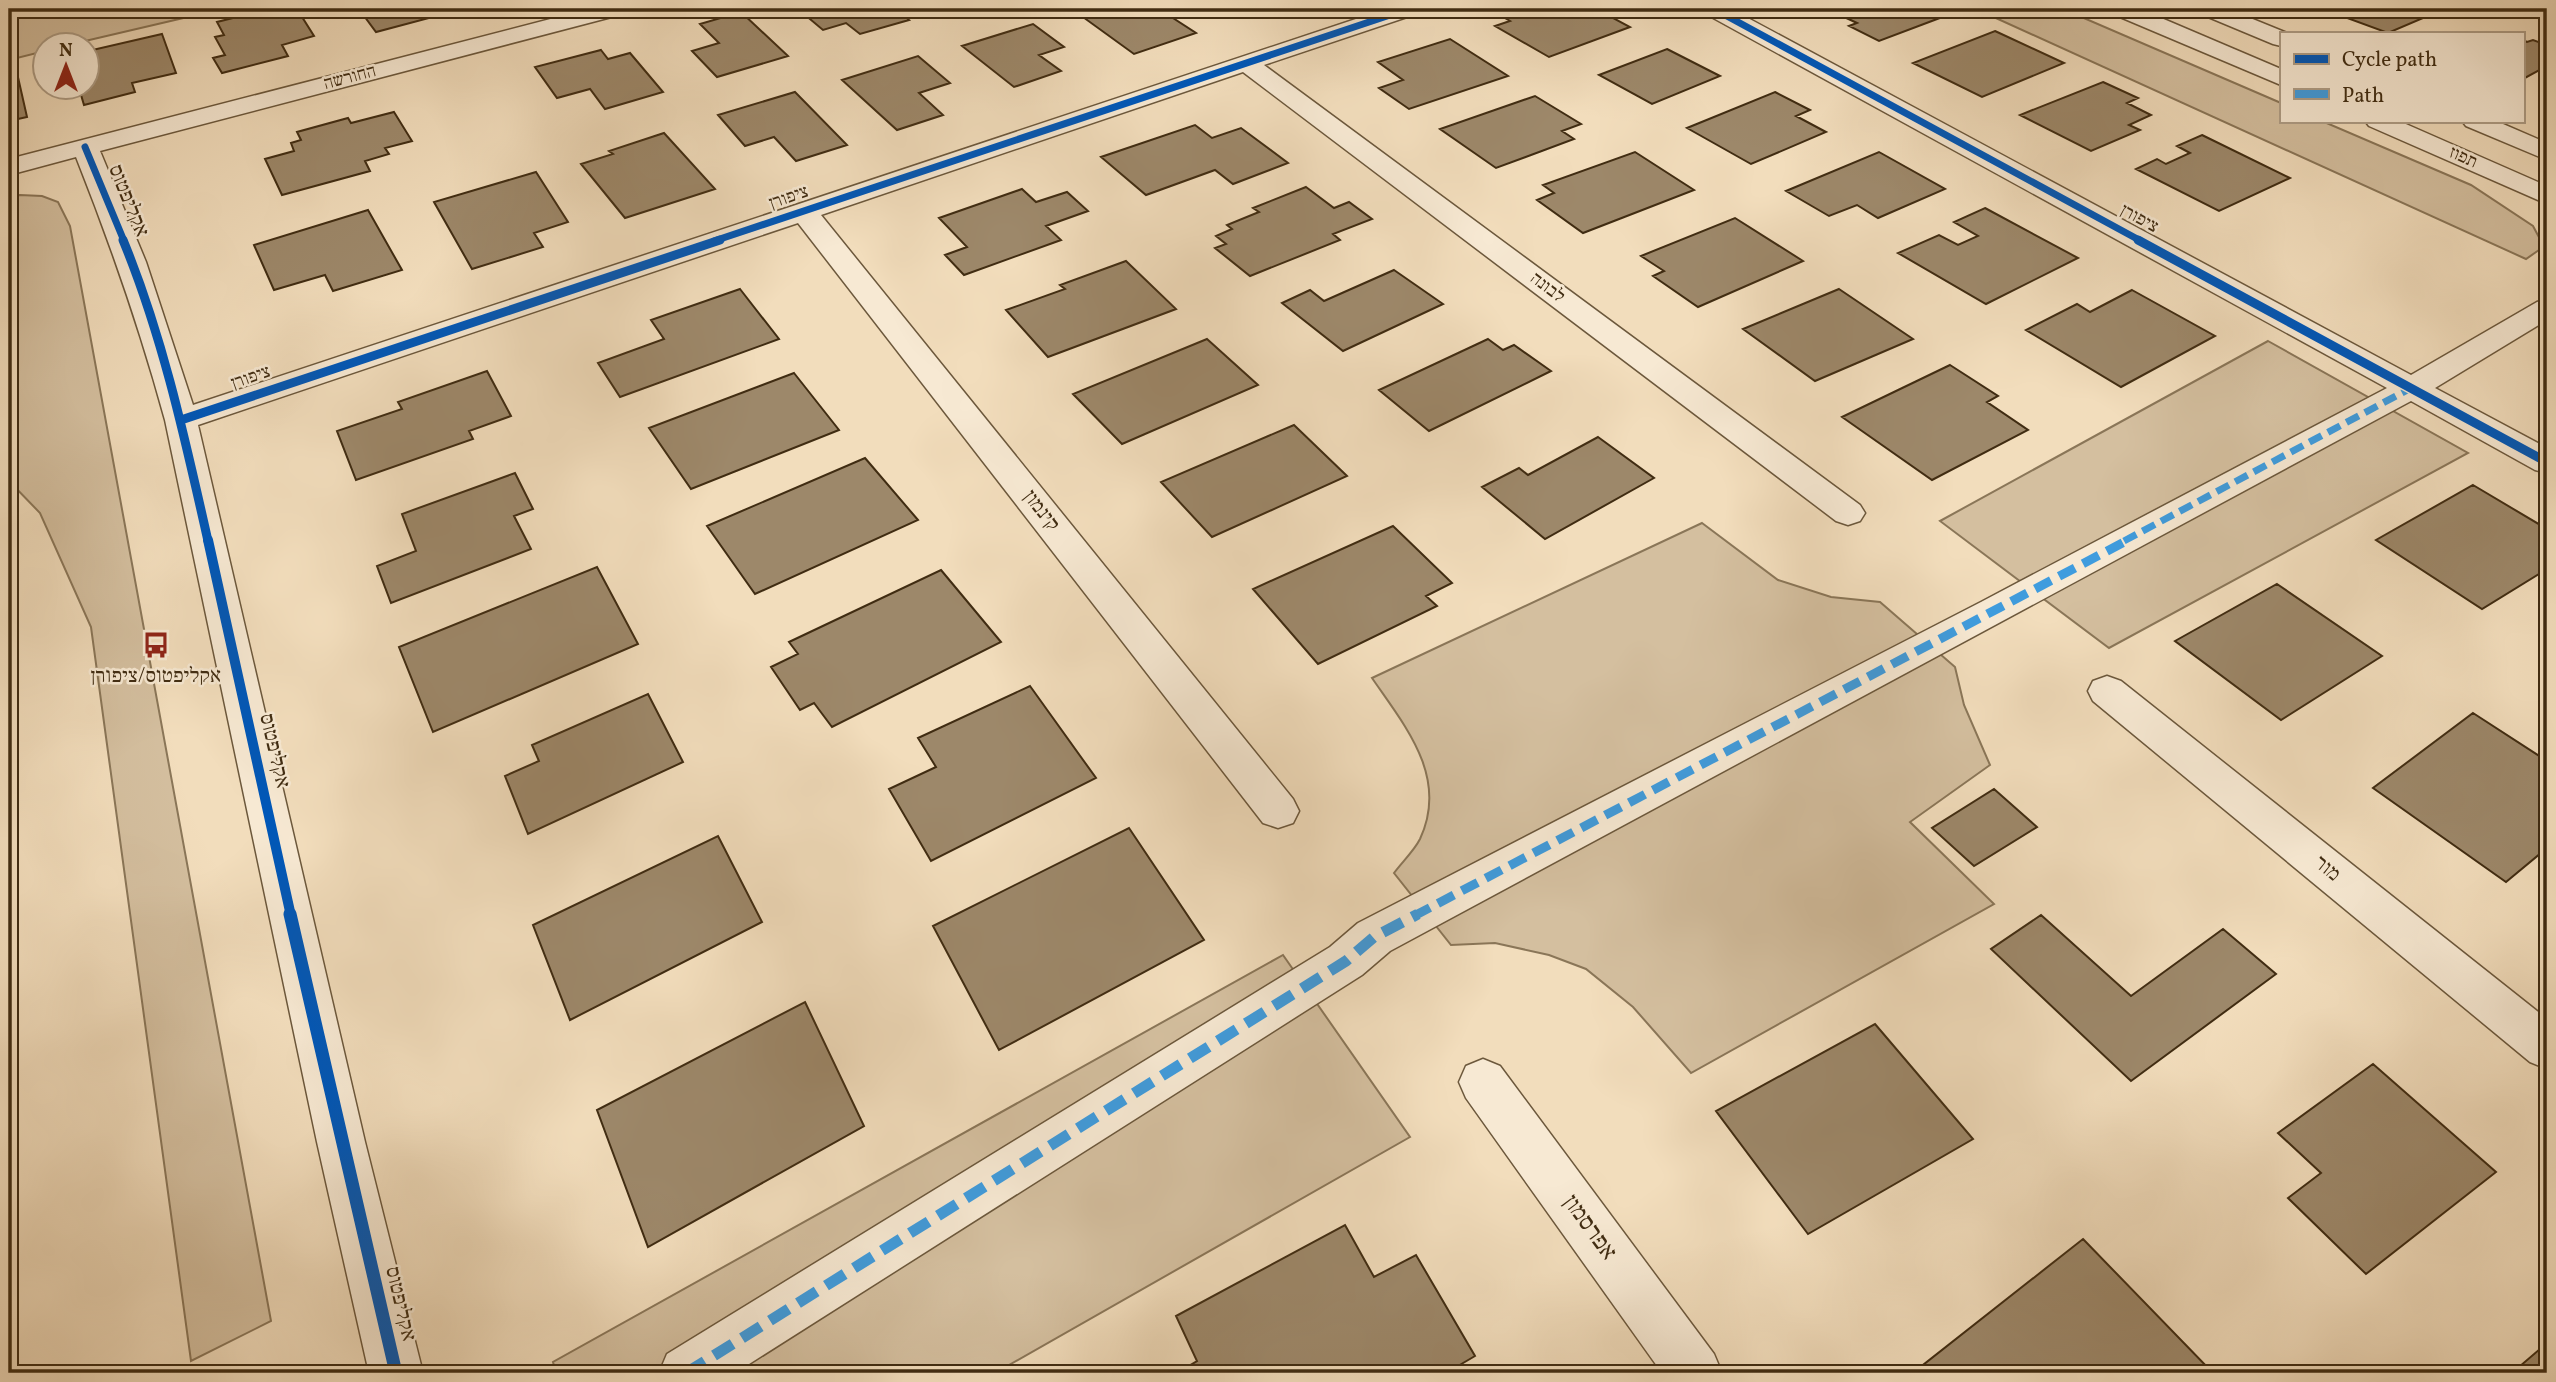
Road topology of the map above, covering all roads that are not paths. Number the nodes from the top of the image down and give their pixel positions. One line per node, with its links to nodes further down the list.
1 (615, 9): 11 (street, החורשה)
2 (1408, 9): 7 (street, ציפורן)
3 (1714, 9): 17 (street, ציפורן)
4 (2121, 9): 8 (street)
5 (2209, 9): 6 (street)
6 (2280, 39)
7 (1246, 63): 15 (street, ציפורן); 20 (street, לבונה)
8 (2280, 78)
9 (2380, 122): 14 (street, תפוז)
10 (2477, 122): 12 (street, תפוז)
11 (85, 147): 13 (street, החורשה); 18 (street, אקליפטוס)
12 (2547, 152)
13 (9, 167)
14 (2547, 196)
15 (803, 211): 18 (street, ציפורן); 22 (street, קינמון)
16 (2547, 308): 17 (street)
17 (2411, 387): 19 (street, ציפורן); 26 (street)
18 (181, 420): 25 (street, אקליפטוס)
19 (2547, 462)
20 (1848, 513)
21 (2107, 691): 23 (street, מור)
22 (1278, 811)
23 (2547, 1047)
24 (1483, 1082): 27 (street, אפרסמון)
25 (396, 1373)
26 (686, 1373)
27 (1695, 1373)

